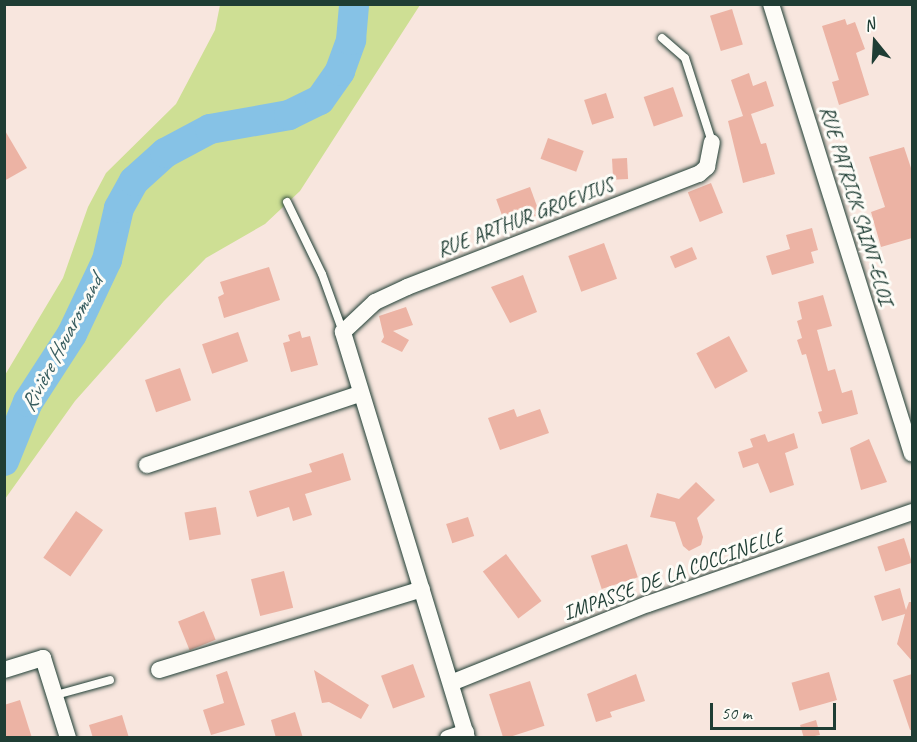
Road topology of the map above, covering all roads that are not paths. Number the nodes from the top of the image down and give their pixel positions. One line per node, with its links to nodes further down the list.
1 (771, 4): 7 (street, RUE PATRICK SAINT-ELOI)
2 (662, 38): 3 (lane)
3 (712, 142): 5 (street, RUE ARTHUR GROEVIUS)
4 (287, 202): 5 (lane)
5 (343, 332): 6 (street)
6 (359, 394): 8 (street); 10 (street)
7 (912, 453)
8 (147, 465)
9 (912, 512): 14 (street, IMPASSE DE LA COCCINELLE)
10 (422, 589): 12 (street); 14 (street)
11 (4, 670): 15 (street)
12 (159, 670)
13 (110, 680): 15 (lane)
14 (451, 683): 16 (street)
15 (56, 695): 17 (street)
16 (467, 735): 18 (street)
17 (68, 738)
18 (448, 738)

